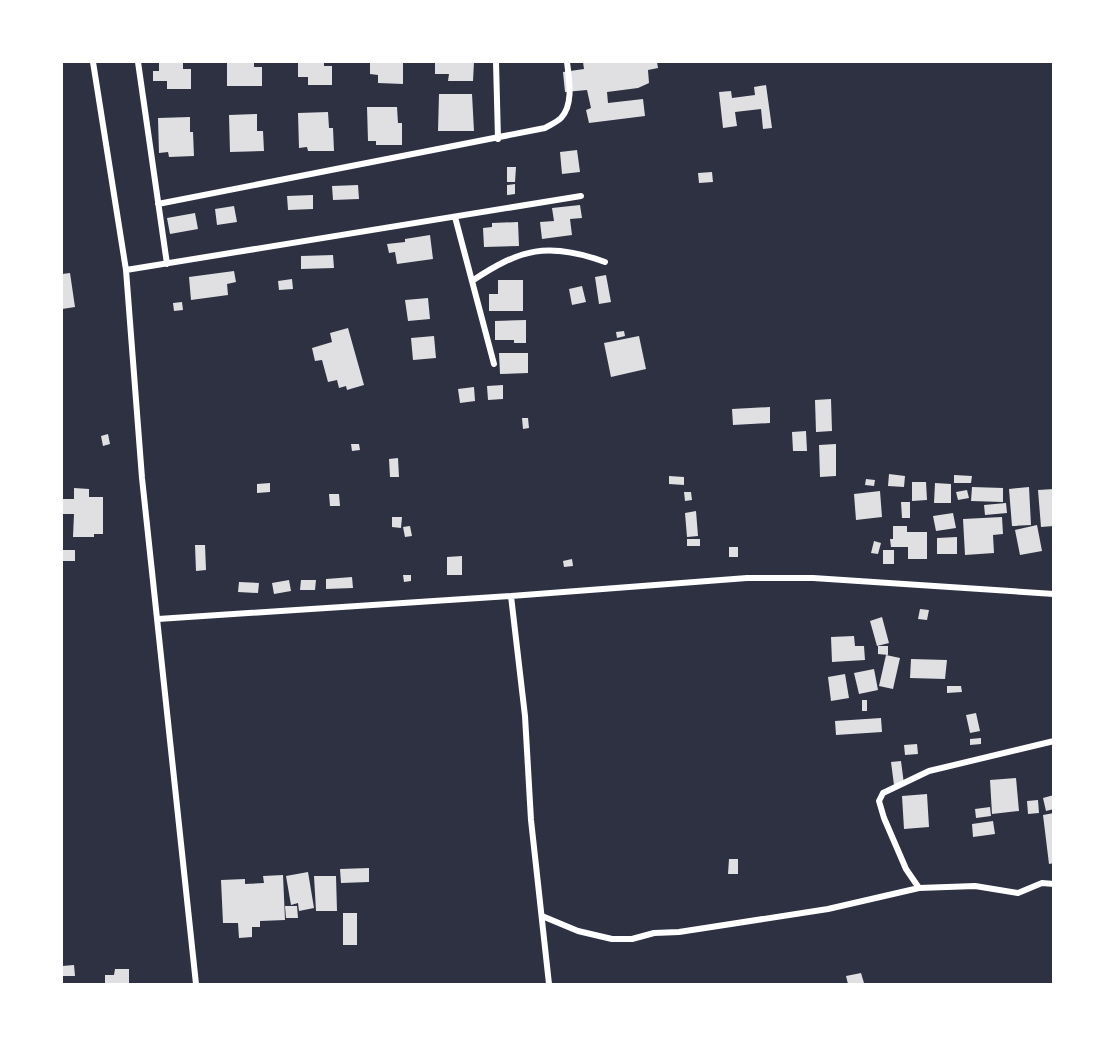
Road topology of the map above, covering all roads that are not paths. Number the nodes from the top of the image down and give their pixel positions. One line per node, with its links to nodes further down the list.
1 (93, 62): 11 (street)
2 (138, 62): 7 (street)
3 (496, 62): 5 (street)
4 (567, 62): 5 (street)
5 (498, 139): 7 (street)
6 (580, 196): 8 (street)
7 (158, 204): 10 (street)
8 (455, 217): 10 (street); 12 (street)
9 (604, 262): 12 (street)
10 (167, 264): 11 (street)
11 (126, 270): 16 (street)
12 (472, 281): 13 (street)
13 (494, 364)
14 (1053, 594): 15 (street)
15 (511, 596): 16 (street); 20 (street)
16 (158, 619): 21 (street)
17 (1053, 741): 19 (street)
18 (1053, 884): 19 (street)
19 (919, 888): 20 (street)
20 (542, 916): 22 (street)
21 (196, 984)
22 (549, 984)

